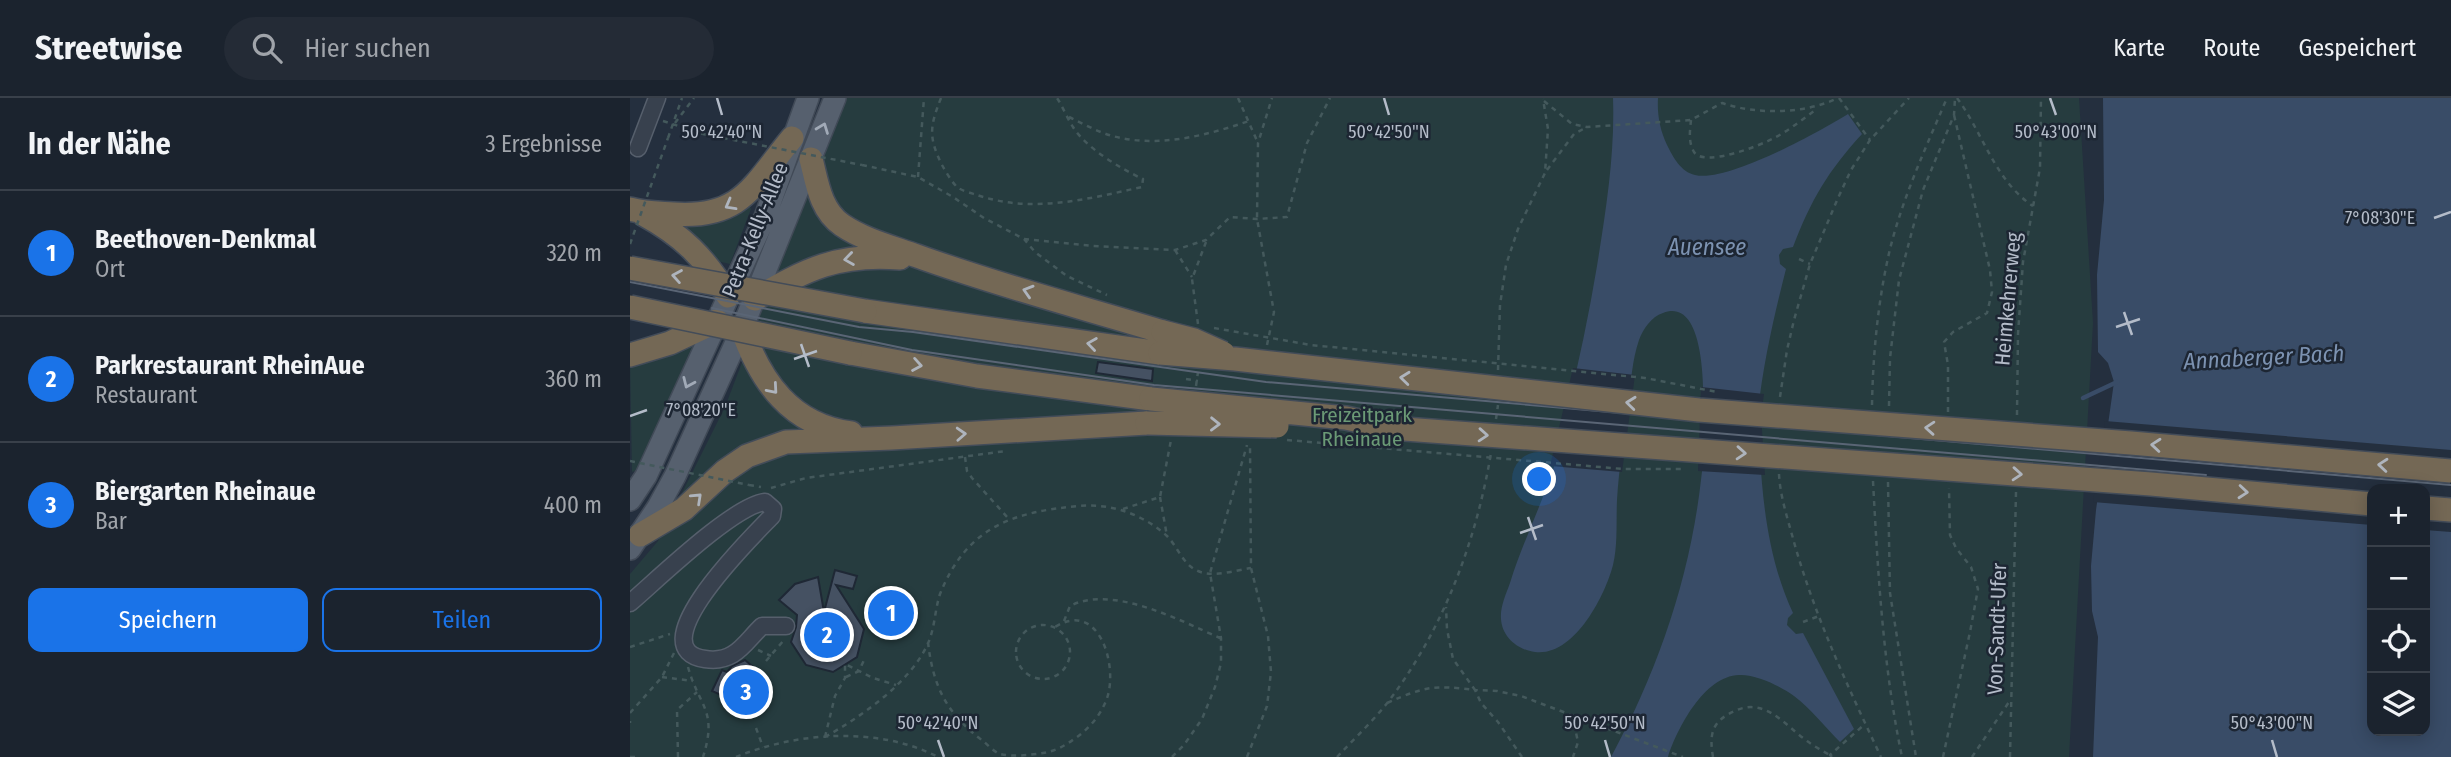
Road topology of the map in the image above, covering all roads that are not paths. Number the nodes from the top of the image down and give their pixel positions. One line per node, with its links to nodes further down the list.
1 (657, 98): 5 (street)
2 (808, 98): 4 (main road, Petra-Kelly-Allee)
3 (835, 98): 6 (main road, Petra-Kelly-Allee, one-way to 3)
4 (792, 138): 7 (highway, one-way to 7); 11 (main road, Petra-Kelly-Allee)
5 (638, 148)
6 (811, 159): 8 (highway); 11 (main road, Petra-Kelly-Allee)
7 (634, 210): 11 (highway)
8 (941, 265): 11 (highway, one-way to 11); 12 (highway, one-way to 8)
9 (630, 268): 12 (highway, one-way to 9, bridge)
10 (630, 307): 14 (highway, one-way to 14, bridge)
11 (735, 311): 13 (highway); 15 (highway, one-way to 15); 17 (main road, one-way to 17); 21 (main road)
12 (1162, 343): 16 (highway, one-way to 12, bridge)
13 (630, 355)
14 (1391, 428): 15 (highway, one-way to 14, bridge); 18 (highway, one-way to 18, bridge)
15 (892, 438): 21 (highway, one-way to 15)
16 (2451, 471)
17 (630, 500)
18 (2367, 503)
19 (2430, 508): 20 (highway)
20 (2451, 510)
21 (635, 542)
22 (630, 603): 23 (street)
23 (786, 626)

